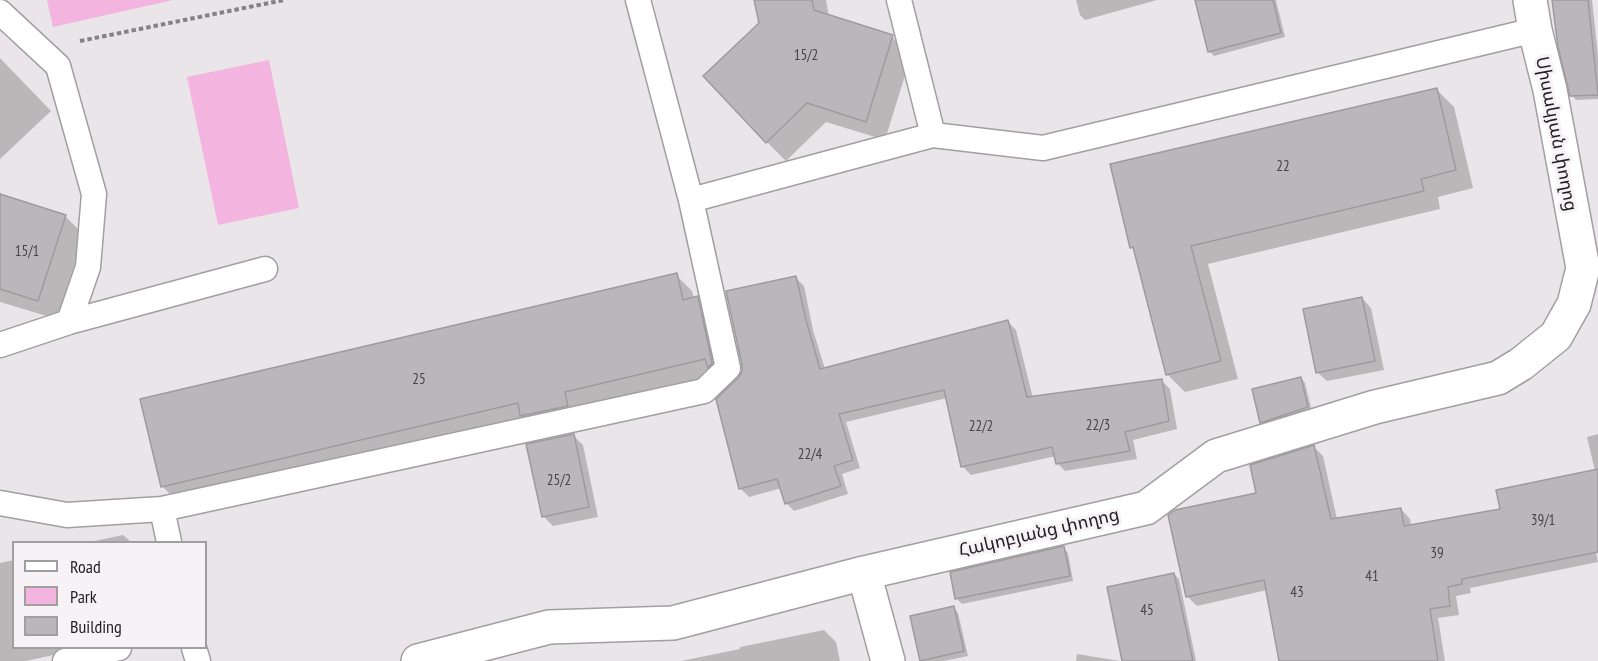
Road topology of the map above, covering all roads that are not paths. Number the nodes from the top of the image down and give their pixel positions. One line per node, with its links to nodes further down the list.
1 (638, 0): 6 (lane)
2 (898, 0): 5 (lane)
3 (0, 12): 9 (lane)
4 (1532, 15): 5 (lane); 7 (street, Սիսակյան փողոց)
5 (933, 135): 6 (lane)
6 (691, 200): 12 (lane)
7 (1583, 268): 14 (street, Հակոբյանց փողոց)
8 (265, 269): 9 (lane)
9 (69, 322): 10 (lane)
10 (0, 345)
11 (0, 503): 12 (lane)
12 (162, 509): 13 (lane)
13 (169, 541)
14 (864, 573): 17 (street, Հակոբյանց փողոց); 18 (street)
15 (115, 649): 16 (lane)
16 (65, 661)
17 (418, 661)
18 (888, 661)

